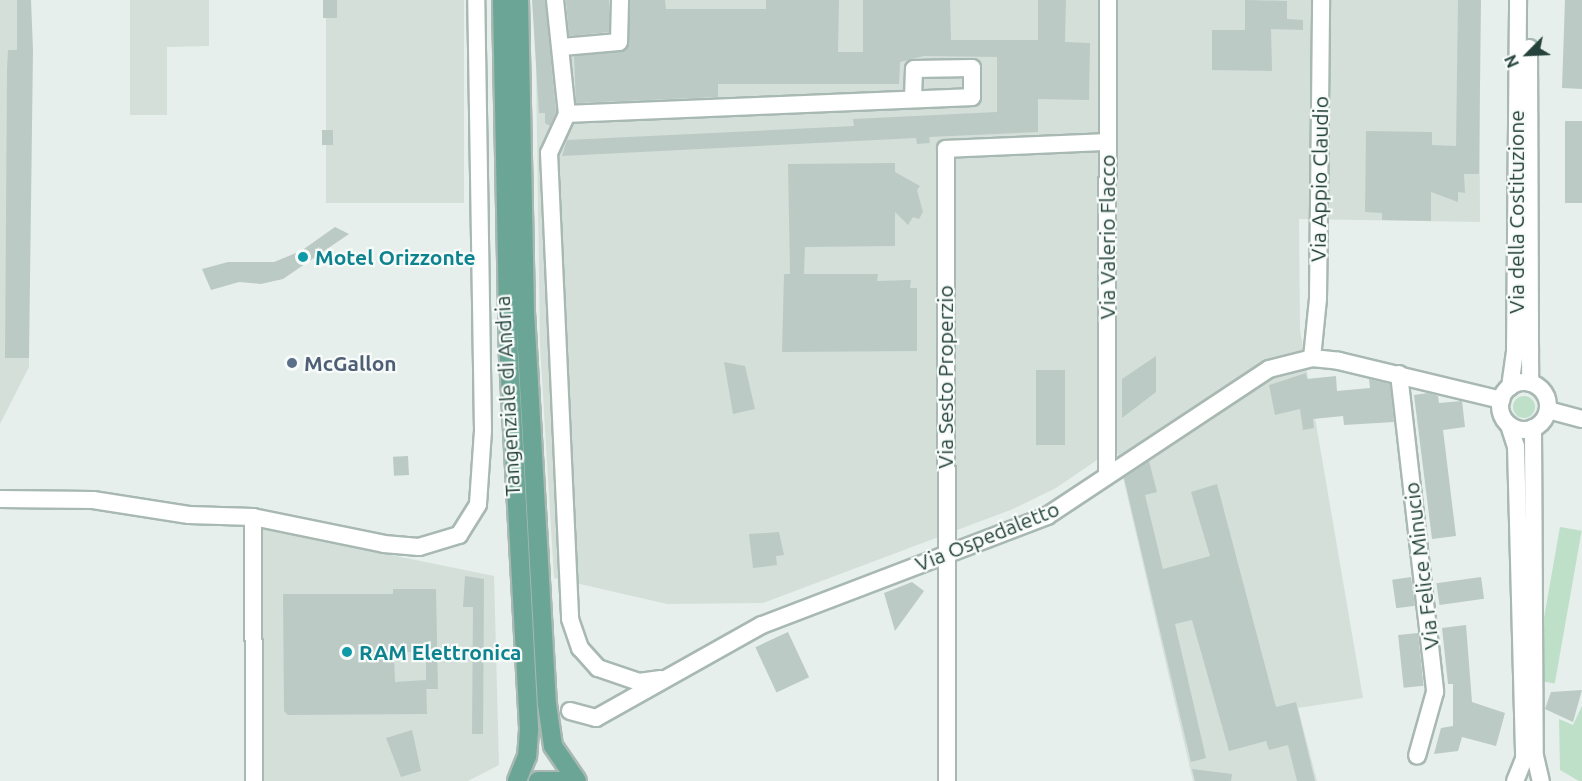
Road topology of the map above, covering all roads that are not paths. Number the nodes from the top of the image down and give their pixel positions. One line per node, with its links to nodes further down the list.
1 (476, 0): 24 (street)
2 (502, 0): 31 (main road, Tangenziale di Andria)
3 (519, 0): 34 (main road, Tangenziale di Andria)
4 (555, 0): 10 (street)
5 (620, 0): 10 (street)
6 (1108, 0): 13 (street, Via Valerio Flacco)
7 (1322, 0): 14 (street, Via Appio Claudio)
8 (1518, 0): 17 (street, Via della Costituzione)
9 (1529, 0): 16 (street, Via della Costituzione)
10 (562, 47): 12 (street)
11 (913, 99): 12 (street)
12 (567, 114): 26 (street)
13 (1107, 142): 22 (street, Via Valerio Flacco); 25 (street, Via Sesto Properzio)
14 (1312, 358): 15 (street, Via Ospedaletto); 22 (street, Via Ospedaletto)
15 (1399, 374): 17 (street, Via Ospedaletto); 28 (street, Via Felice Minucio)
16 (1530, 383): 17 (street); 18 (street)
17 (1506, 393): 20 (street, Via della Costituzione)
18 (1548, 410): 19 (street); 21 (street)
19 (1582, 419)
20 (1509, 424): 21 (street); 35 (street, Via della Costituzione)
21 (1533, 429): 36 (street)
22 (1107, 473): 25 (street, Via Ospedaletto)
23 (0, 499): 24 (street)
24 (253, 517): 30 (street)
25 (945, 554): 26 (street, Via Ospedaletto); 29 (street, Via Sesto Properzio)
26 (668, 678): 27 (street, Via Ospedaletto)
27 (570, 711)
28 (1417, 756)
29 (951, 776)
30 (254, 781)
31 (517, 781)
32 (538, 781): 33 (main road)
33 (568, 781)
34 (577, 781)
35 (1515, 781)
36 (1541, 781)

